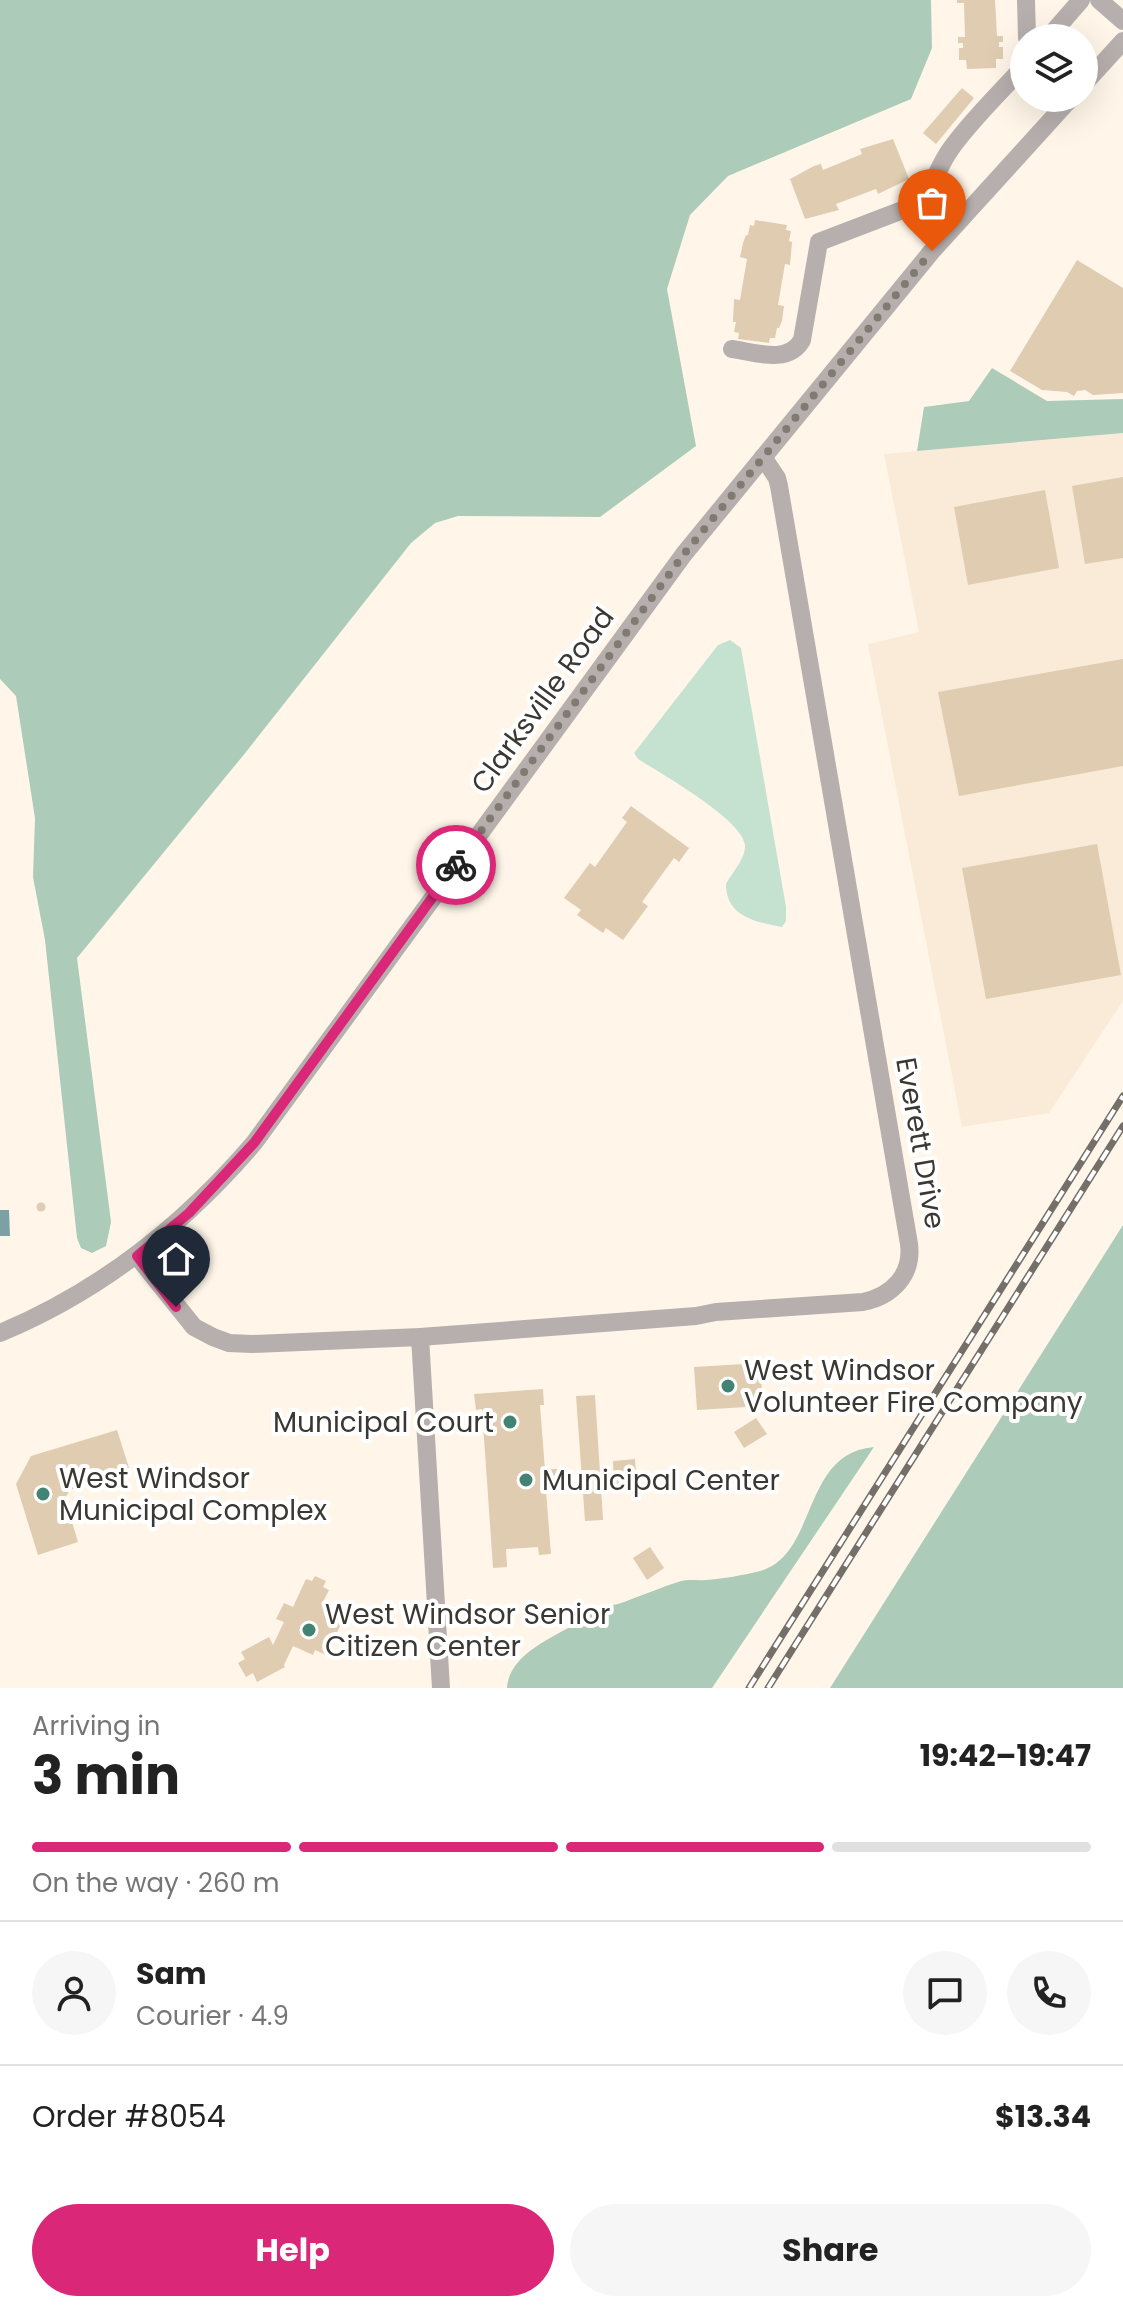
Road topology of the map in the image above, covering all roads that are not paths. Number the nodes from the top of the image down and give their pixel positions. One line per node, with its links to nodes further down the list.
1 (1026, 0): 5 (street)
2 (1081, 0): 6 (street)
3 (1099, 0): 4 (street)
4 (1123, 21)
5 (1027, 24)
6 (1060, 24)
7 (1123, 41): 8 (street)
8 (1098, 69)
9 (1010, 82): 11 (street)
10 (1058, 112): 12 (street, Clarksville Road)
11 (732, 349)
12 (763, 457): 13 (street, Clarksville Road); 15 (street, Everett Drive)
13 (137, 1256): 14 (street, Clarksville Road); 15 (street, Everett Drive)
14 (0, 1333)
15 (420, 1337): 16 (street)
16 (441, 1688)

